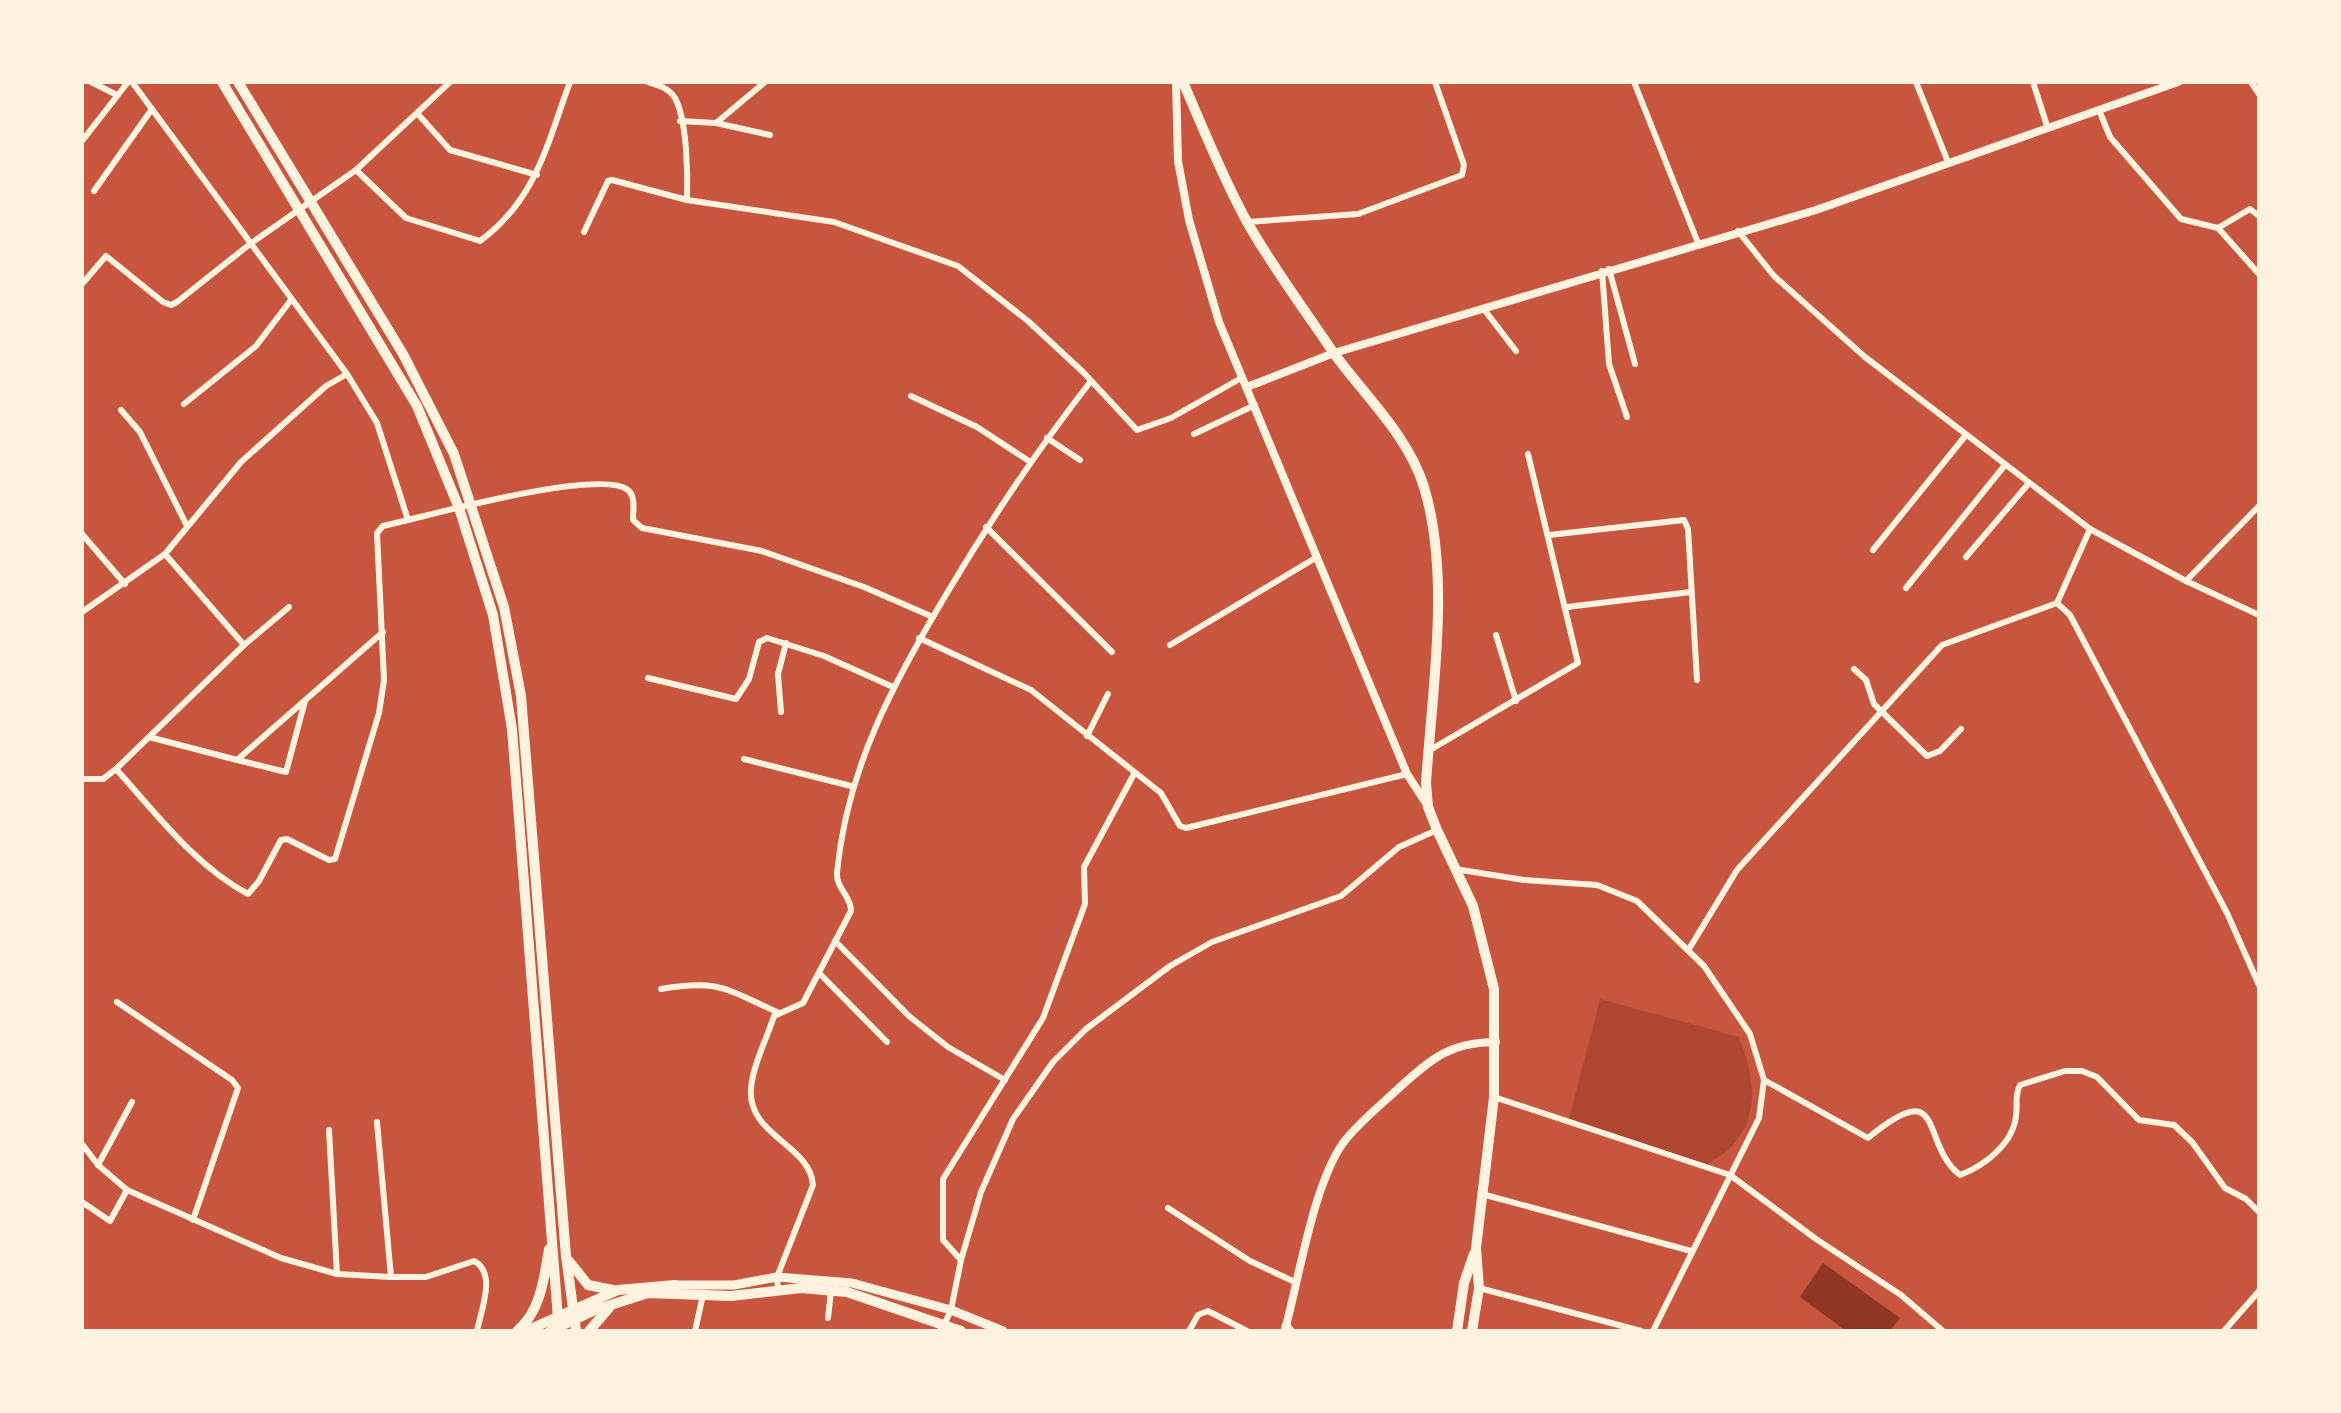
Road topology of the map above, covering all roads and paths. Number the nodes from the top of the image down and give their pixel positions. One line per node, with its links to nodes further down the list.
1 (91, 82): 20 (street)
2 (130, 82): 20 (street); 21 (street)
3 (222, 82): 35 (main road)
4 (238, 82): 34 (main road)
5 (450, 82): 23 (street)
6 (570, 82): 31 (street)
7 (648, 82): 18 (street)
8 (672, 82): 18 (street)
9 (765, 82): 25 (street)
10 (1176, 82): 52 (street)
11 (1183, 82): 37 (main road)
12 (1435, 82): 37 (street)
13 (1634, 82): 41 (street)
14 (1916, 82): 29 (street)
15 (2033, 82): 26 (street)
16 (2178, 82): 22 (street)
17 (2251, 82): 19 (street)
18 (665, 88): 24 (street)
19 (2259, 94)
20 (117, 95): 28 (street)
21 (152, 109): 32 (street); 42 (street)
22 (2099, 110): 26 (street); 38 (street)
23 (417, 113): 30 (street); 31 (street)
24 (680, 121): 25 (street); 33 (street)
25 (716, 123): 27 (street)
26 (2048, 129): 29 (street)
27 (770, 135)
28 (82, 141)
29 (1948, 162): 39 (street)
30 (356, 170): 31 (street); 34 (street)
31 (537, 175)
32 (94, 191)
33 (687, 200): 40 (street); 53 (street)
34 (310, 204): 35 (street); 68 (main road)
35 (300, 211): 42 (street); 70 (main road)
36 (2259, 216): 38 (street)
37 (1247, 222): 49 (main road)
38 (2218, 228): 44 (street)
39 (1738, 231): 41 (street); 61 (street)
40 (584, 232)
41 (1698, 243): 43 (street)
42 (250, 244): 45 (street); 46 (street)
43 (1606, 270): 47 (street); 50 (street); 59 (street)
44 (2259, 274)
45 (82, 284)
46 (291, 300): 51 (street); 56 (street)
47 (1483, 308): 48 (street); 49 (street)
48 (1516, 351)
49 (1334, 353): 54 (street); 110 (main road)
50 (1635, 364)
51 (347, 374): 71 (street); 72 (street)
52 (1243, 377): 53 (street); 54 (street)
53 (1091, 381): 62 (street)
54 (1247, 387): 57 (street)
55 (911, 396): 65 (street)
56 (184, 404)
57 (1255, 405): 60 (street); 79 (street)
58 (121, 410): 72 (street)
59 (1627, 417)
60 (1194, 434)
61 (1966, 435): 66 (street); 77 (street)
62 (1047, 438): 64 (street); 65 (street)
63 (1528, 454): 76 (street)
64 (1080, 460)
65 (1029, 461): 73 (street)
66 (2005, 465): 67 (street); 83 (street)
67 (2029, 483): 74 (street); 80 (street)
68 (473, 503): 70 (street); 90 (street); 150 (main road)
69 (2259, 506): 81 (street)
70 (459, 508): 71 (street); 147 (main road)
71 (408, 520): 91 (street)
72 (187, 526): 78 (street)
73 (986, 527): 90 (street); 97 (street)
74 (2090, 529): 81 (street); 85 (street)
75 (82, 534): 82 (street)
76 (1549, 535): 84 (street); 87 (street)
77 (1873, 550)
78 (165, 554): 82 (street); 95 (street)
79 (1317, 557): 96 (street); 116 (street)
80 (1966, 557)
81 (2186, 581): 88 (street)
82 (125, 584): 89 (street)
83 (1906, 588)
84 (1691, 592): 87 (street); 100 (street)
85 (2057, 603): 106 (street); 126 (street)
86 (289, 607): 95 (street)
87 (1567, 607): 104 (street)
88 (2257, 610)
89 (82, 612)
90 (933, 617): 93 (street)
91 (383, 632): 103 (street); 113 (street)
92 (1496, 635): 104 (street)
93 (919, 638): 101 (street); 108 (street)
94 (786, 643): 99 (street); 101 (street); 105 (street)
95 (244, 645): 109 (street)
96 (1170, 645)
97 (1112, 652)
98 (1854, 669): 106 (street)
99 (648, 678)
100 (1697, 680)
101 (893, 687): 119 (street)
102 (1108, 694): 108 (street)
103 (306, 698): 112 (street); 114 (street)
104 (1516, 701): 110 (street)
105 (781, 712)
106 (1882, 712): 107 (street); 124 (street)
107 (1961, 729)
108 (1087, 736): 115 (street)
109 (149, 737): 112 (street); 113 (street)
110 (1428, 751): 120 (main road)
111 (744, 759): 119 (street)
112 (237, 760): 114 (street)
113 (116, 769): 118 (street)
114 (286, 772): 117 (street)
115 (1134, 774): 116 (street); 132 (street)
116 (1407, 774): 120 (street)
117 (294, 777)
118 (82, 779)
119 (851, 786): 123 (street)
120 (1428, 807): 121 (main road)
121 (1437, 830): 122 (main road); 151 (street)
122 (1455, 869): 124 (street); 131 (main road)
123 (835, 941): 125 (street); 132 (street)
124 (1689, 949): 133 (street)
125 (819, 973): 129 (street); 130 (street)
126 (2259, 985)
127 (661, 989): 129 (street)
128 (117, 1002): 146 (street)
129 (777, 1012): 154 (street)
130 (887, 1042)
131 (1496, 1042): 134 (main road); 155 (street)
132 (1005, 1080): 151 (street)
133 (1764, 1080): 140 (street); 145 (street)
134 (1494, 1097): 140 (street); 142 (main road)
135 (132, 1102): 139 (street)
136 (377, 1122): 153 (street)
137 (329, 1130): 152 (street)
138 (82, 1144): 139 (street)
139 (98, 1165): 141 (street)
140 (1730, 1175): 149 (street); 184 (street)
141 (127, 1190): 143 (street); 146 (street)
142 (1482, 1194): 148 (main road); 149 (street)
143 (82, 1202)
144 (1168, 1208): 155 (street)
145 (2259, 1212)
146 (193, 1220): 152 (street)
147 (552, 1233): 165 (main road); 172 (main road)
148 (1476, 1248): 157 (main road); 180 (main road)
149 (1691, 1251): 183 (street)
150 (566, 1256): 161 (main road); 163 (main road)
151 (961, 1260): 164 (street)
152 (337, 1274): 153 (street)
153 (391, 1277): 171 (street)
154 (777, 1277): 156 (main road); 158 (street); 164 (main road)
155 (1297, 1283): 169 (street)
156 (675, 1285): 161 (main road)
157 (1479, 1288): 181 (main road); 182 (street)
158 (778, 1289): 159 (main road); 162 (main road)
159 (831, 1291): 166 (street); 167 (main road)
160 (2259, 1291): 185 (street)
161 (623, 1294): 162 (main road); 163 (main road); 168 (main road); 174 (main road)
162 (703, 1295): 175 (street)
163 (573, 1309): 165 (main road); 168 (main road)
164 (951, 1310): 167 (street); 177 (main road)
165 (558, 1315): 170 (main road); 173 (main road)
166 (828, 1318)
167 (944, 1325): 176 (main road)
168 (575, 1326): 170 (main road)
169 (1287, 1329)
170 (556, 1330)
171 (477, 1331)
172 (517, 1331)
173 (526, 1331)
174 (589, 1331)
175 (695, 1331)
176 (961, 1331)
177 (1003, 1331)
178 (1189, 1331): 179 (street)
179 (1247, 1331)
180 (1457, 1331)
181 (1472, 1331)
182 (1641, 1331)
183 (1653, 1331)
184 (1943, 1331)
185 (2224, 1331)

